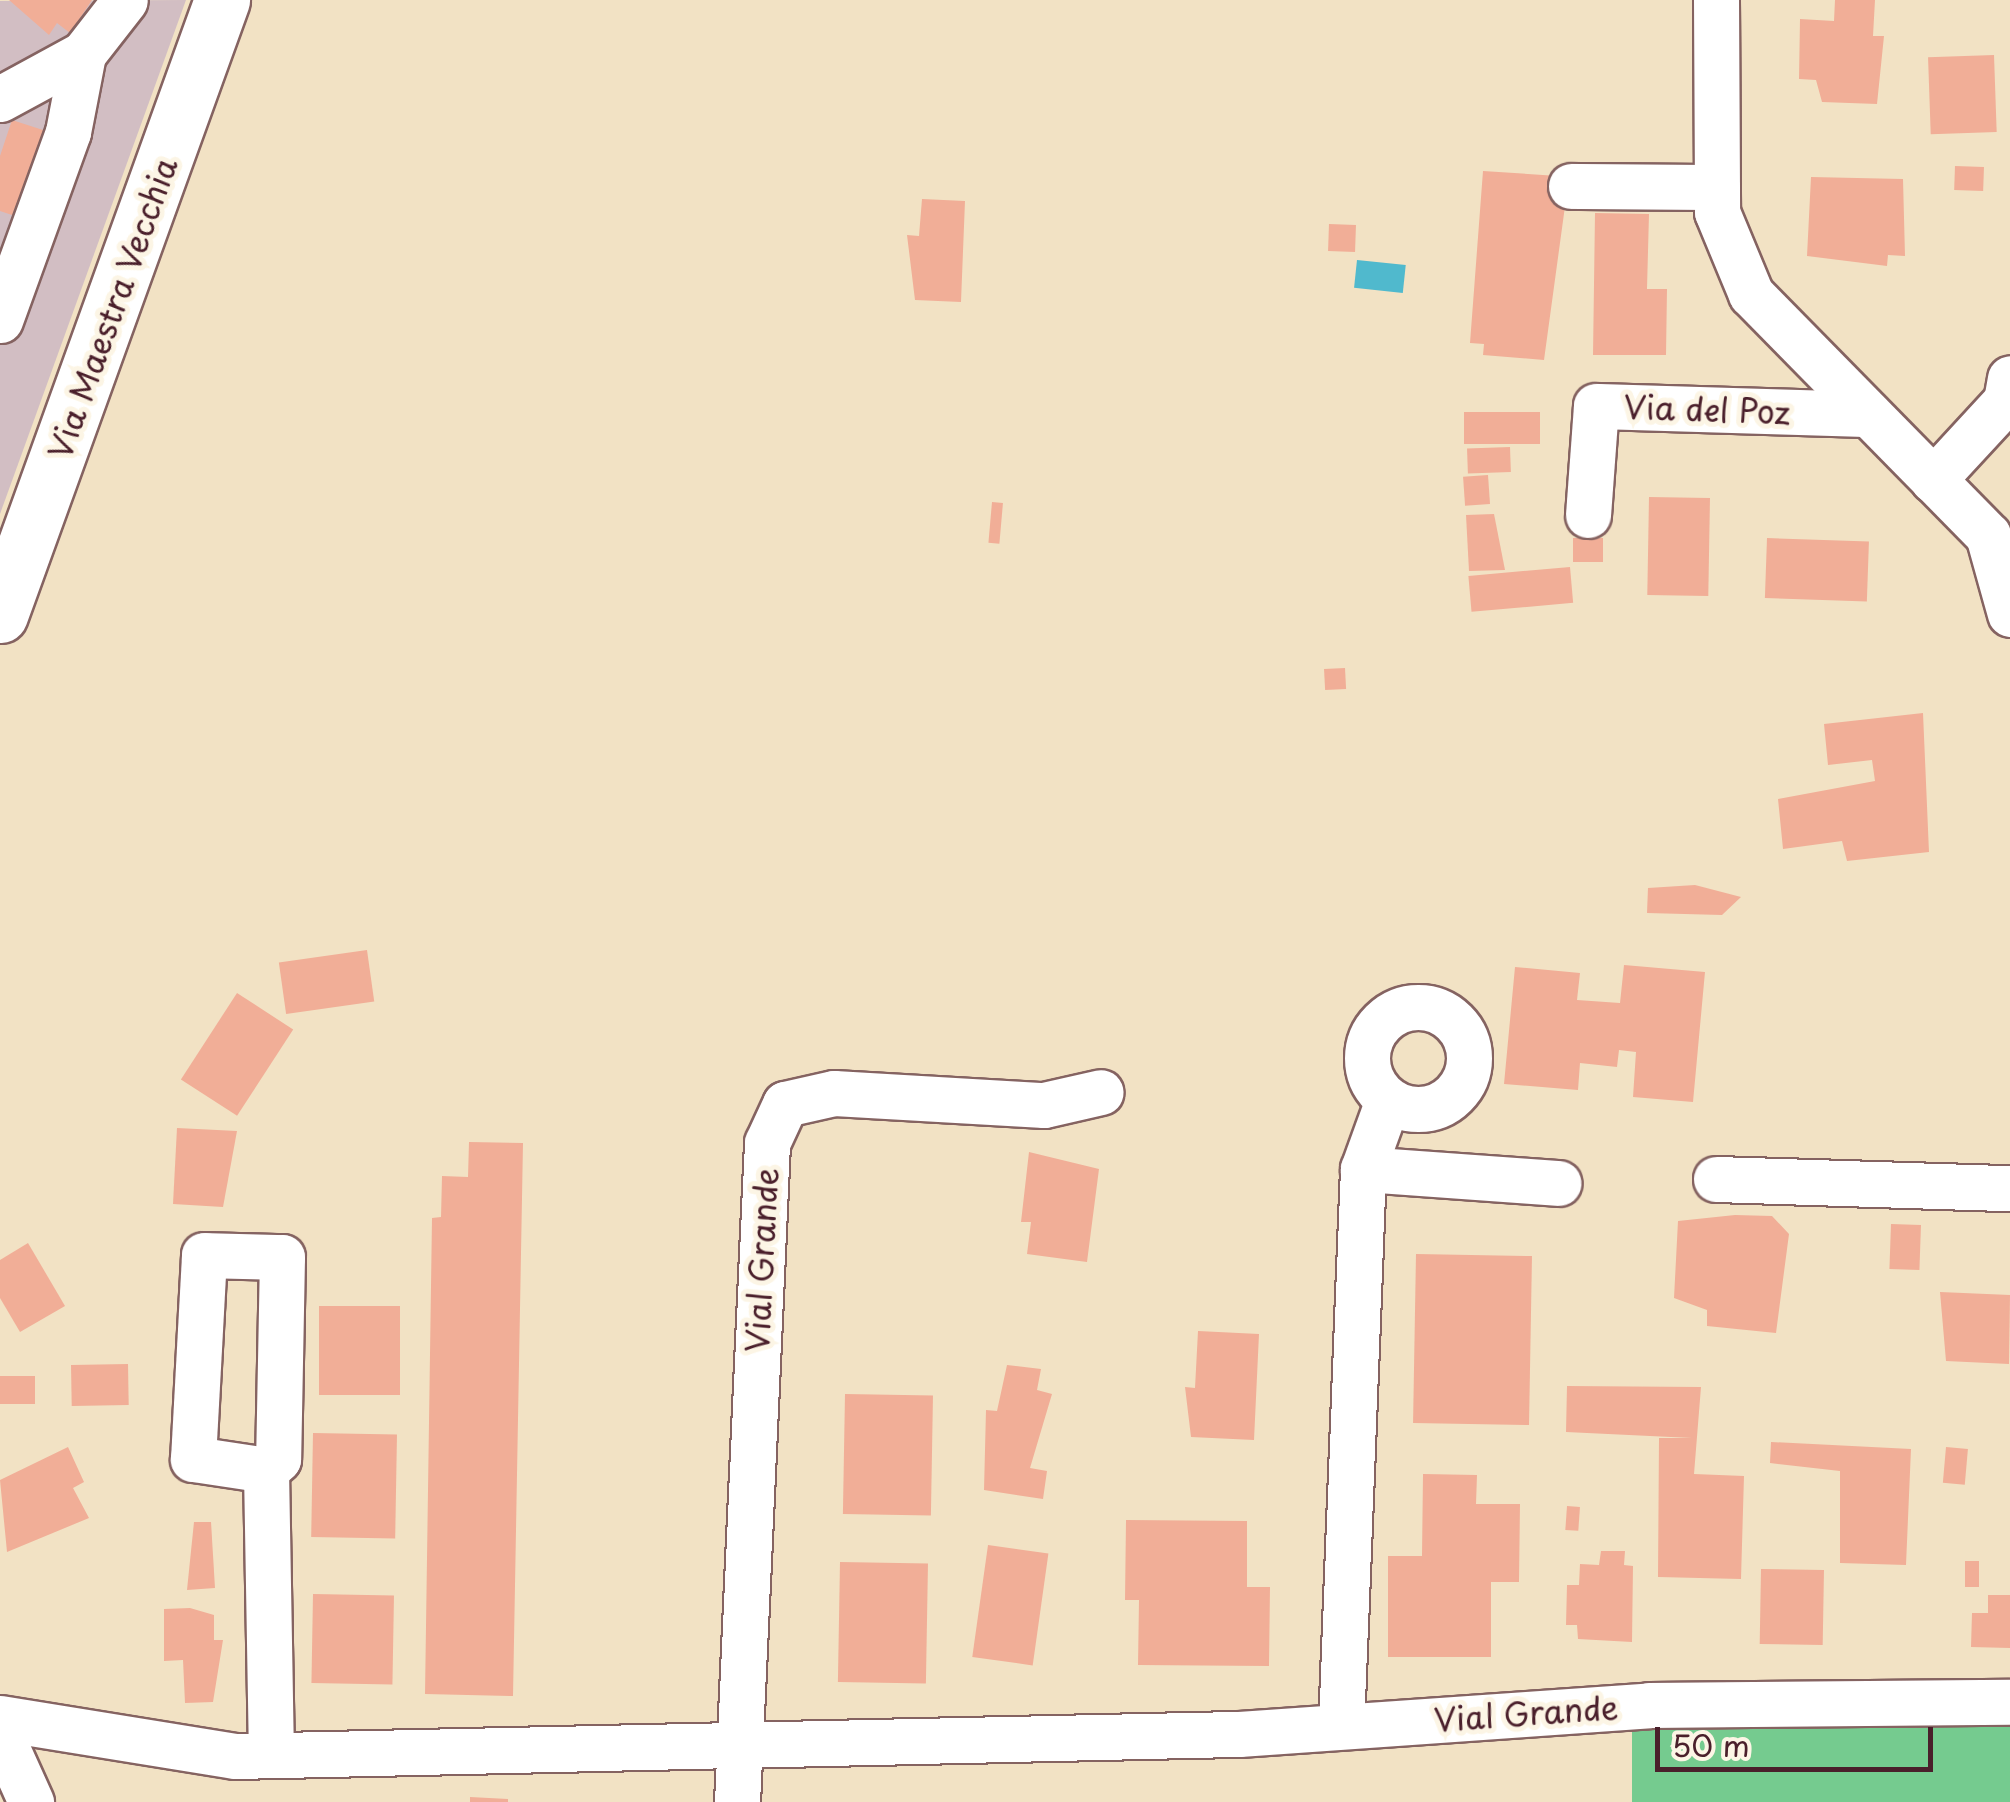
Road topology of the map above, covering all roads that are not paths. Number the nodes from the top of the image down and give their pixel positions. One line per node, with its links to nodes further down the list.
1 (125, 0): 4 (street)
2 (222, 0): 14 (main road, Via Maestra Vecchia)
3 (1716, 0): 7 (street, Via del Poz)
4 (83, 54): 5 (street); 8 (street)
5 (0, 99)
6 (1571, 186): 7 (street)
7 (1717, 188): 10 (street, Via del Poz)
8 (0, 320)
9 (2009, 393): 11 (street)
10 (1868, 414): 11 (street, Via del Poz); 12 (street, Via del Poz)
11 (1934, 480): 13 (street, Via del Poz)
12 (1588, 516)
13 (2010, 614)
14 (0, 615)
15 (1101, 1092): 26 (street, Vial Grande)
16 (1388, 1100): 17 (street)
17 (1363, 1169): 19 (street); 24 (street)
18 (1716, 1179): 20 (street)
19 (1558, 1183)
20 (2010, 1188)
21 (266, 1470): 21 (street); 27 (street)
22 (2010, 1702): 24 (street, Vial Grande)
23 (0, 1718): 27 (street, Vial Grande)
24 (1342, 1726): 26 (street, Vial Grande)
25 (0, 1733): 28 (street)
26 (736, 1740): 27 (street, Vial Grande); 29 (street)
27 (271, 1751)
28 (31, 1802)
29 (736, 1802)

